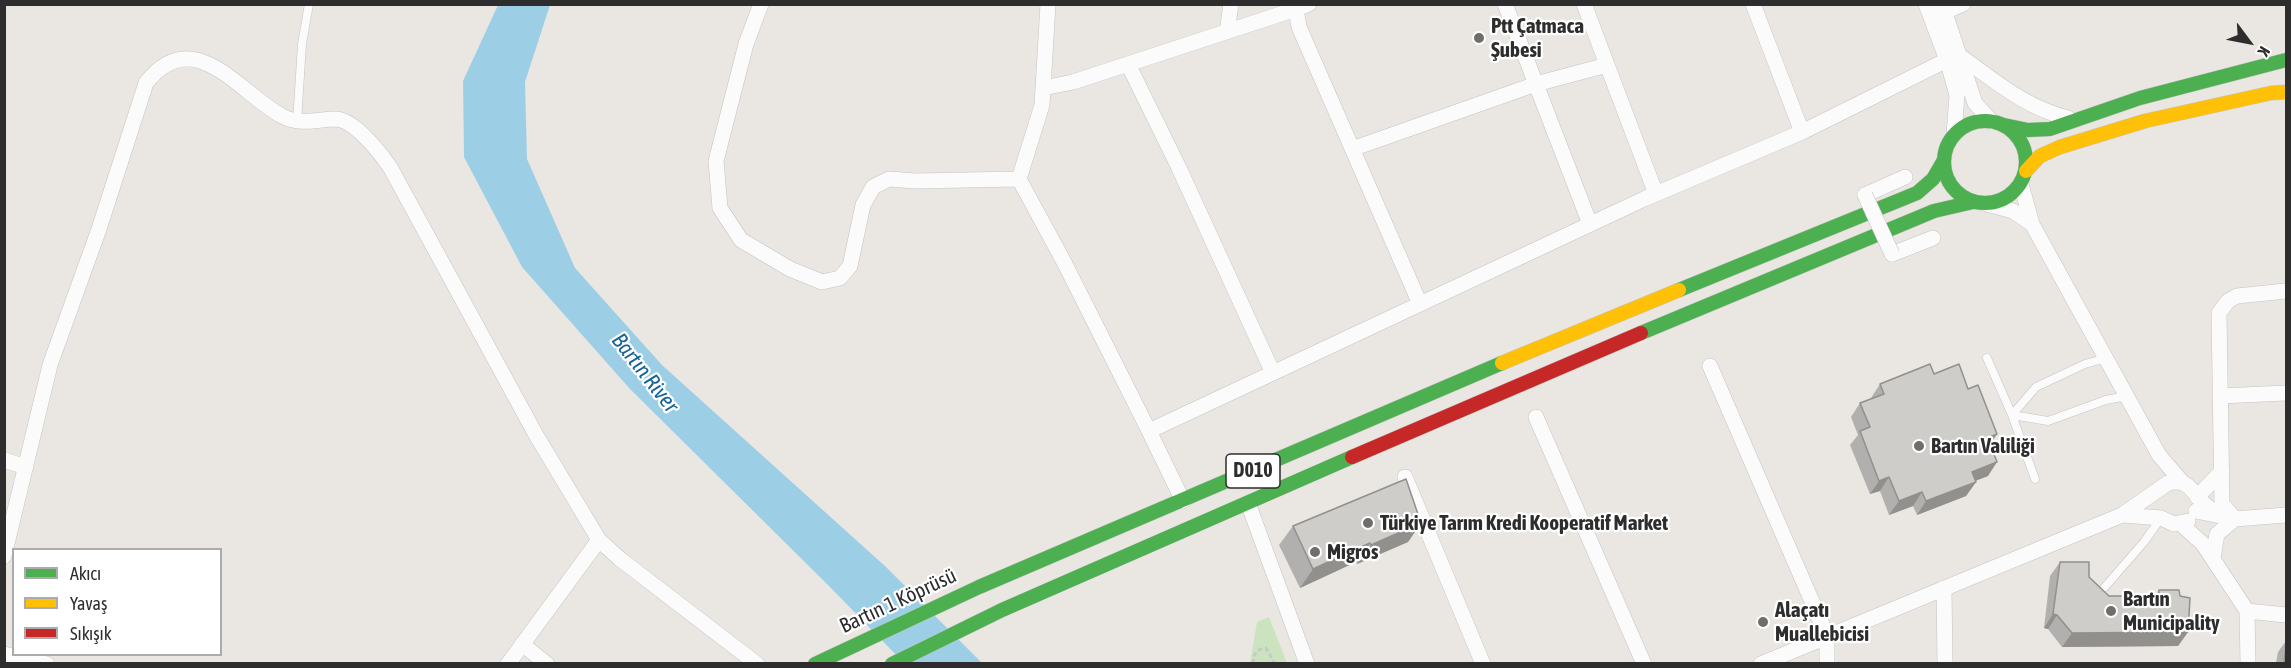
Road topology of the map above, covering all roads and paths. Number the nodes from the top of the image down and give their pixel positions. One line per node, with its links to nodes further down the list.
1 (309, 4): 21 (lane)
2 (761, 4): 29 (street)
3 (1048, 4): 18 (street)
4 (1231, 4): 12 (street)
5 (1505, 4): 17 (street)
6 (1584, 4): 16 (street)
7 (1753, 4): 23 (street)
8 (1926, 4): 13 (street)
9 (1964, 4): 11 (street)
10 (1303, 7): 12 (street); 25 (street)
11 (1943, 8): 13 (street)
12 (1227, 32): 15 (street)
13 (1954, 58): 20 (street); 22 (street); 23 (street); 24 (street)
14 (2286, 60): 20 (highway)
15 (1128, 64): 18 (street); 40 (street)
16 (1607, 65): 17 (street); 30 (street)
17 (1536, 84): 25 (street); 32 (street)
18 (1043, 88): 29 (street)
19 (2286, 92): 28 (highway)
20 (2078, 121): 22 (highway)
21 (297, 123): 49 (street); 62 (street)
22 (1997, 123): 24 (highway); 28 (highway)
23 (1802, 132): 30 (street)
24 (1954, 135): 26 (highway)
25 (1352, 148): 36 (street)
26 (1944, 160): 31 (highway); 55 (highway, D010)
27 (1905, 177): 34 (street, bridge)
28 (2023, 177): 31 (highway); 33 (street)
29 (1019, 179): 46 (street)
30 (1656, 194): 32 (street)
31 (1980, 203): 33 (street); 56 (highway, D010)
32 (1590, 224): 36 (street)
33 (2032, 224): 38 (street)
34 (1933, 238)
35 (2286, 291): 43 (street)
36 (1420, 304): 40 (street)
37 (1987, 358): 44 (lane)
38 (2107, 358): 42 (street); 44 (lane)
39 (1710, 366): 70 (street)
40 (1273, 373): 46 (street)
41 (2286, 393): 43 (street)
42 (2126, 396): 44 (lane); 47 (street)
43 (2220, 396): 50 (street)
44 (2012, 415): 52 (lane)
45 (1536, 417): 83 (street)
46 (1149, 431): 55 (street)
47 (2160, 455): 53 (street); 54 (street)
48 (4, 460): 49 (street)
49 (26, 467): 64 (street)
50 (2222, 471): 54 (street); 60 (street)
51 (1405, 477): 82 (street)
52 (2035, 479)
53 (2160, 489): 54 (street); 57 (street); 59 (street)
54 (2191, 494): 60 (street); 61 (street); 63 (street)
55 (1183, 501): 77 (highway, Bartın 1 Köprüsü / D010)
56 (1248, 503): 78 (highway, D010); 81 (street)
57 (2122, 515): 59 (street); 66 (street)
58 (2286, 515): 60 (street)
59 (2161, 518): 61 (street); 67 (lane)
60 (2235, 519): 65 (street)
61 (2181, 524): 63 (street)
62 (599, 540): 71 (street); 76 (street)
63 (2203, 544): 65 (street)
64 (4, 556)
65 (2213, 558): 68 (street)
66 (1944, 588): 70 (street); 86 (street)
67 (2104, 588)
68 (2247, 611): 69 (street); 87 (street)
69 (2286, 615)
70 (1827, 636): 84 (street); 85 (street)
71 (522, 644): 74 (street); 75 (street)
72 (14, 656): 73 (street)
73 (47, 663)
74 (508, 663)
75 (547, 663)
76 (757, 663)
77 (815, 663)
78 (892, 663)
79 (1253, 663): 80 (path)
80 (1275, 663)
81 (1308, 663)
82 (1483, 663)
83 (1644, 663)
84 (1761, 663)
85 (1827, 663)
86 (1945, 663)
87 (2248, 663)

